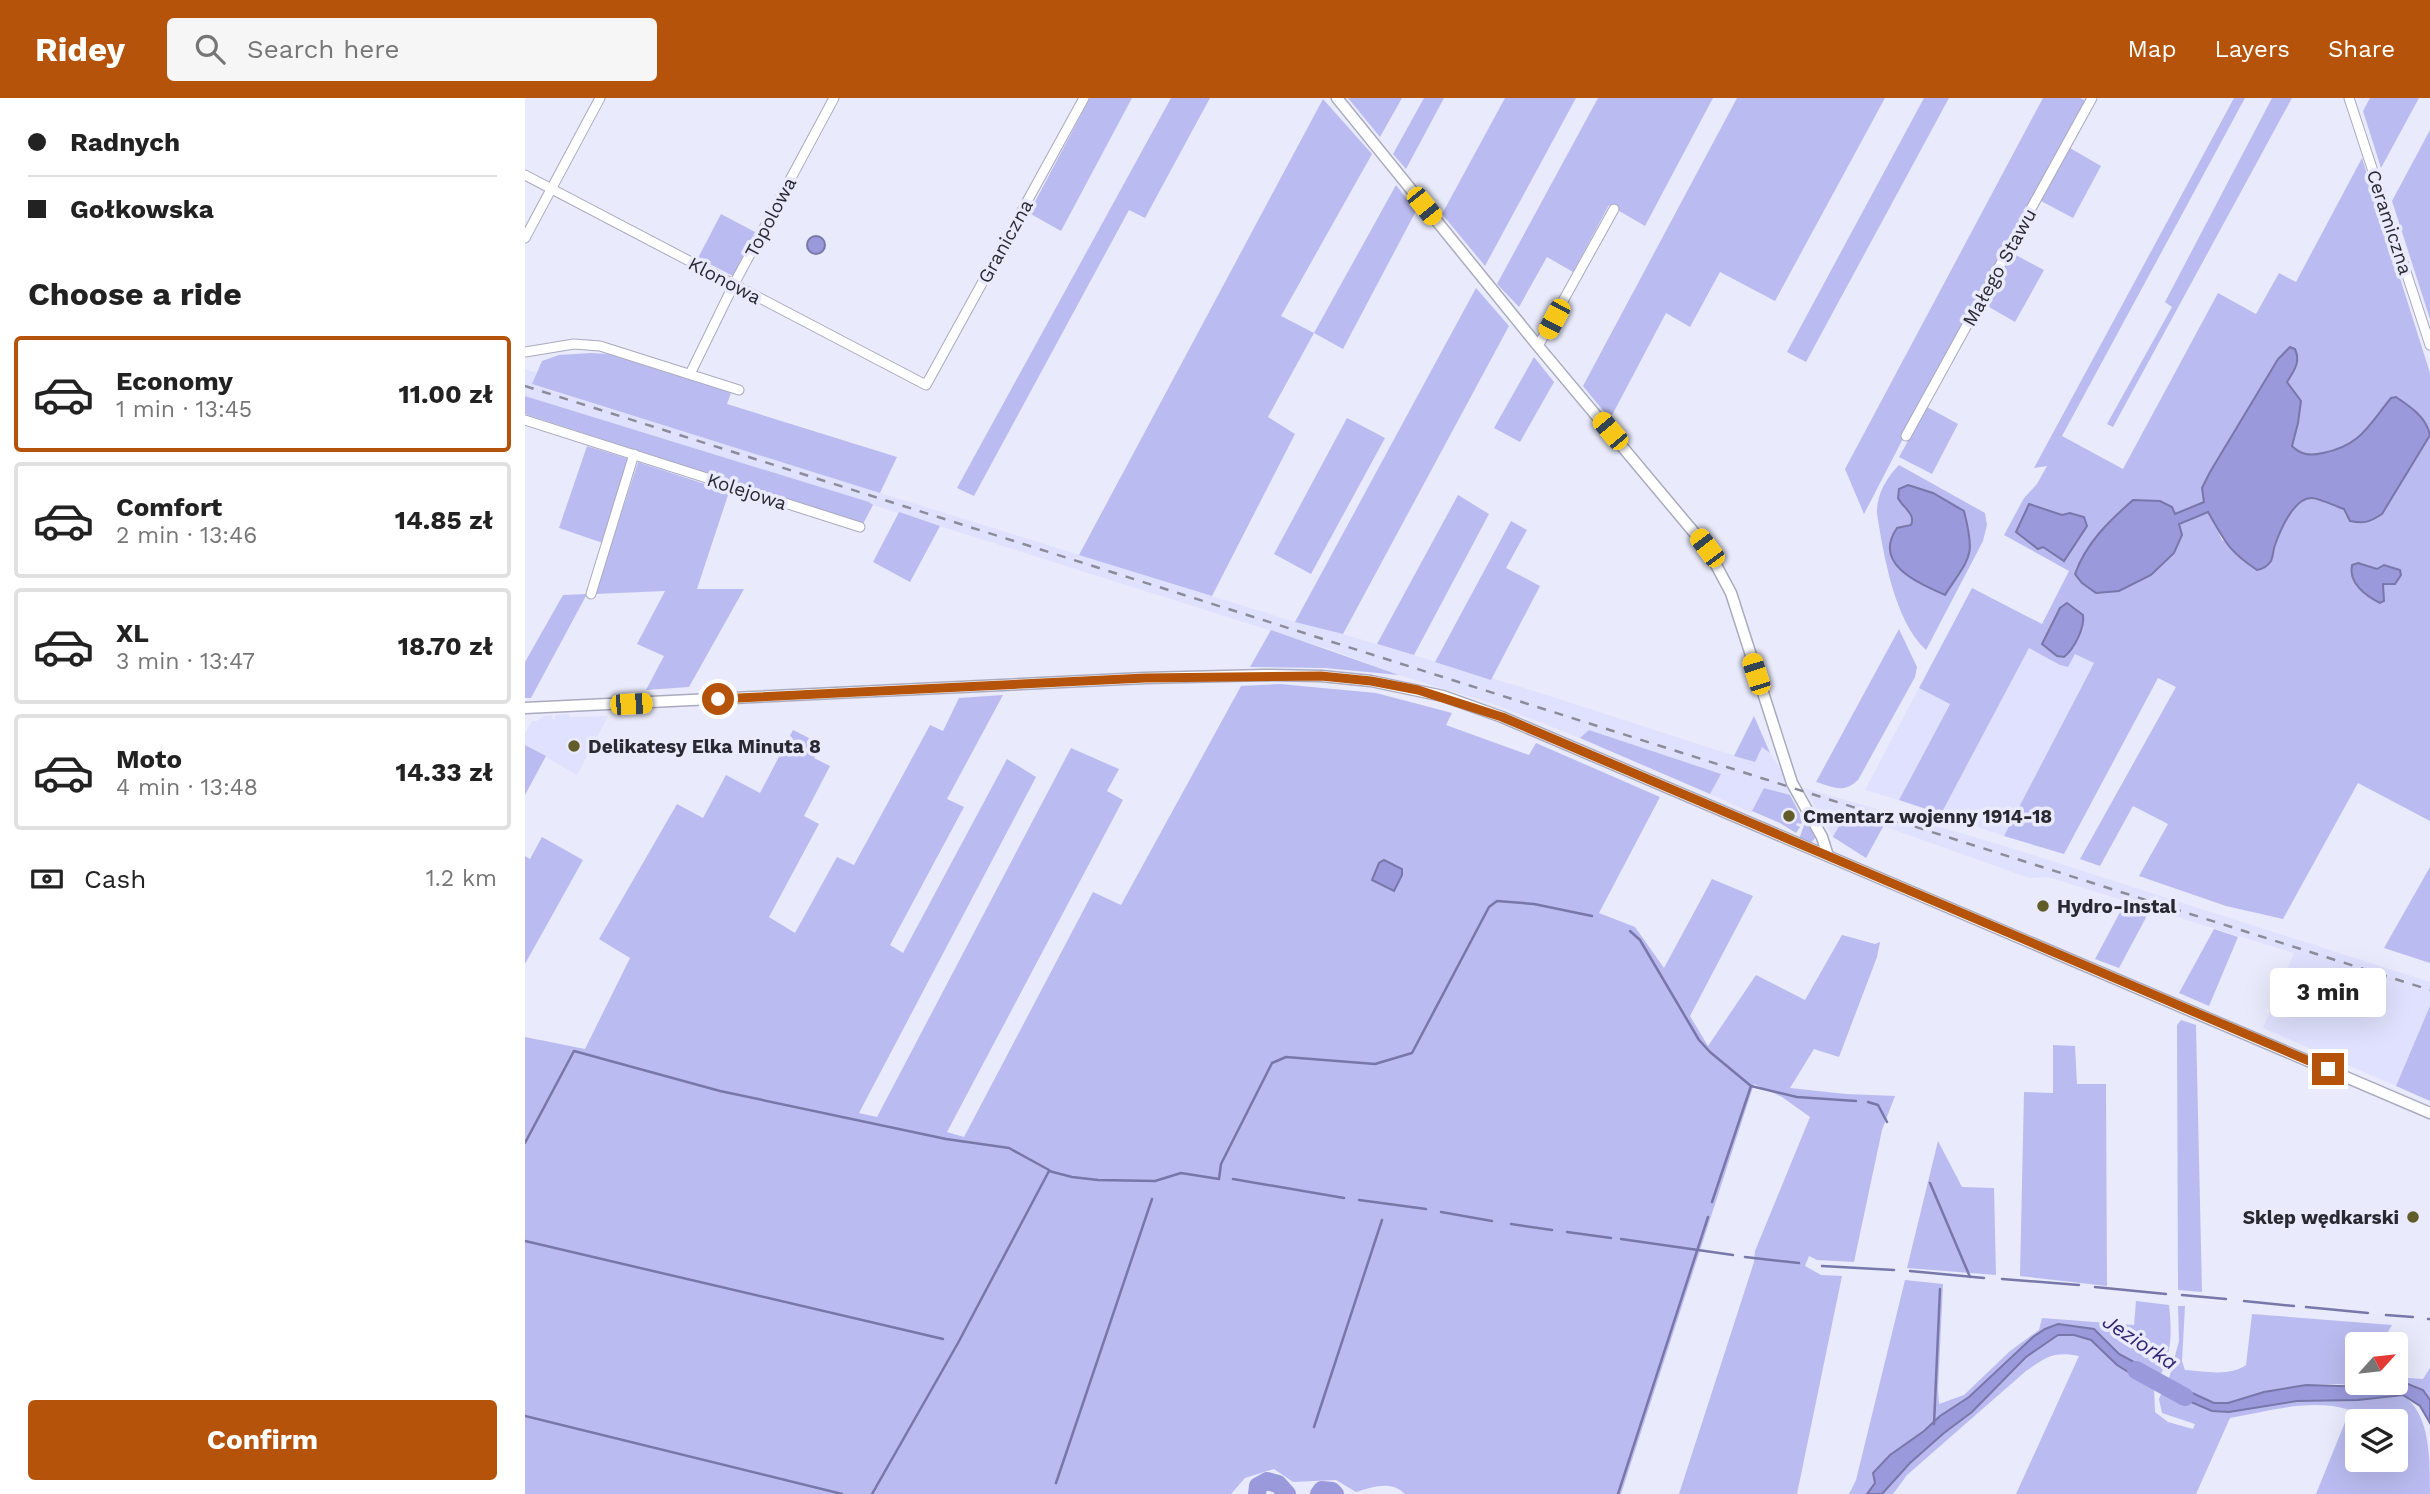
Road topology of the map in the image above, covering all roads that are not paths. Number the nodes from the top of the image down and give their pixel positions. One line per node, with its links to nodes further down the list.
1 (600, 98): 8 (street)
2 (834, 98): 11 (street, Topolowa)
3 (1084, 98): 16 (street, Graniczna)
4 (1337, 98): 13 (street)
5 (2092, 98): 19 (street, Małego Stawu)
6 (2349, 98): 12 (street, Ceramiczna)
7 (525, 175): 8 (street, Klonowa)
8 (551, 188): 10 (street); 11 (street, Klonowa)
9 (1614, 209): 13 (street)
10 (525, 238)
11 (734, 284): 15 (street, Topolowa); 16 (street, Klonowa)
12 (2430, 345)
13 (1538, 346): 24 (street)
14 (525, 352): 15 (street)
15 (690, 374): 17 (street)
16 (926, 385)
17 (739, 390)
18 (525, 420): 20 (street, Kolejowa)
19 (1906, 436)
20 (635, 454): 21 (street, Kolejowa); 22 (street)
21 (860, 527)
22 (591, 594)
23 (525, 708): 24 (street)
24 (1828, 856): 25 (street)
25 (2430, 1113)

